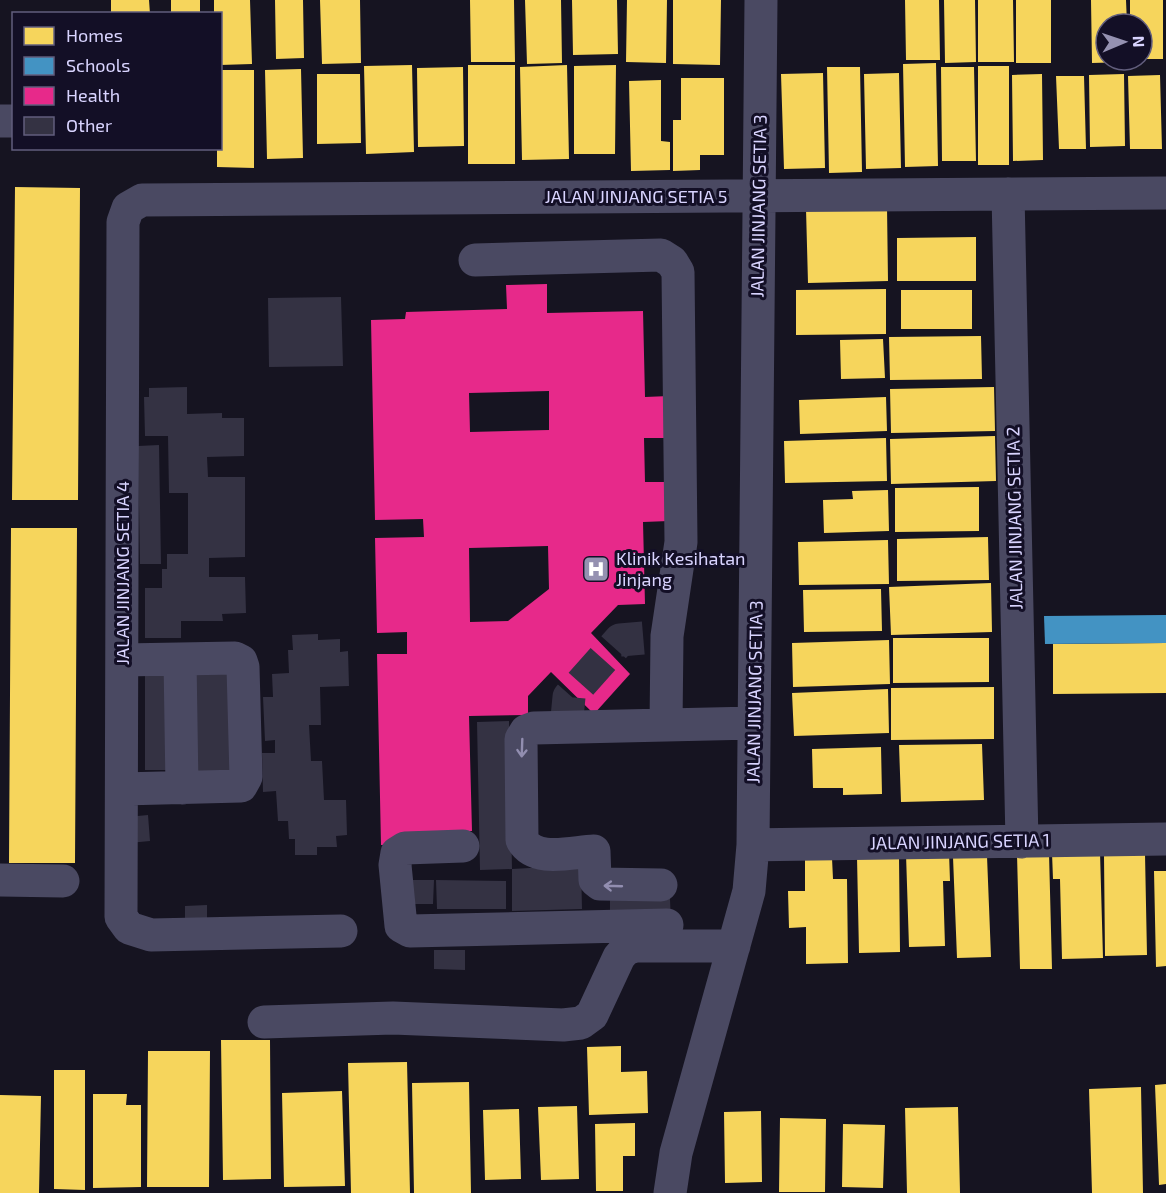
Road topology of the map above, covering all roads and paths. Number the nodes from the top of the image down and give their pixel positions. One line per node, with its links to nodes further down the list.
1 (761, 0): 4 (street, JALAN JINJANG SETIA 3)
2 (1166, 193): 3 (street, JALAN JINJANG SETIA 5)
3 (1008, 194): 4 (street, JALAN JINJANG SETIA 5); 14 (street, JALAN JINJANG SETIA 2)
4 (759, 196): 5 (street, JALAN JINJANG SETIA 5); 9 (street, JALAN JINJANG SETIA 3)
5 (142, 200): 8 (street, JALAN JINJANG SETIA 4)
6 (476, 260): 10 (street)
7 (180, 659): 8 (street); 11 (street); 11 (street)
8 (123, 660): 12 (street, JALAN JINJANG SETIA 4)
9 (754, 723): 10 (street); 15 (street, JALAN JINJANG SETIA 3)
10 (666, 725): 19 (street)
11 (182, 788): 12 (street)
12 (122, 789): 20 (street, JALAN JINJANG SETIA 4)
13 (1166, 839): 14 (street, JALAN JINJANG SETIA 1)
14 (1022, 842): 15 (street, JALAN JINJANG SETIA 1)
15 (753, 845): 21 (street, JALAN JINJANG SETIA 3)
16 (463, 846): 21 (street)
17 (0, 880): 18 (street)
18 (63, 881)
19 (662, 885)
20 (341, 931)
21 (737, 934): 22 (street); 23 (street, JALAN JINJANG SETIA 3)
22 (264, 1022)
23 (670, 1193)

